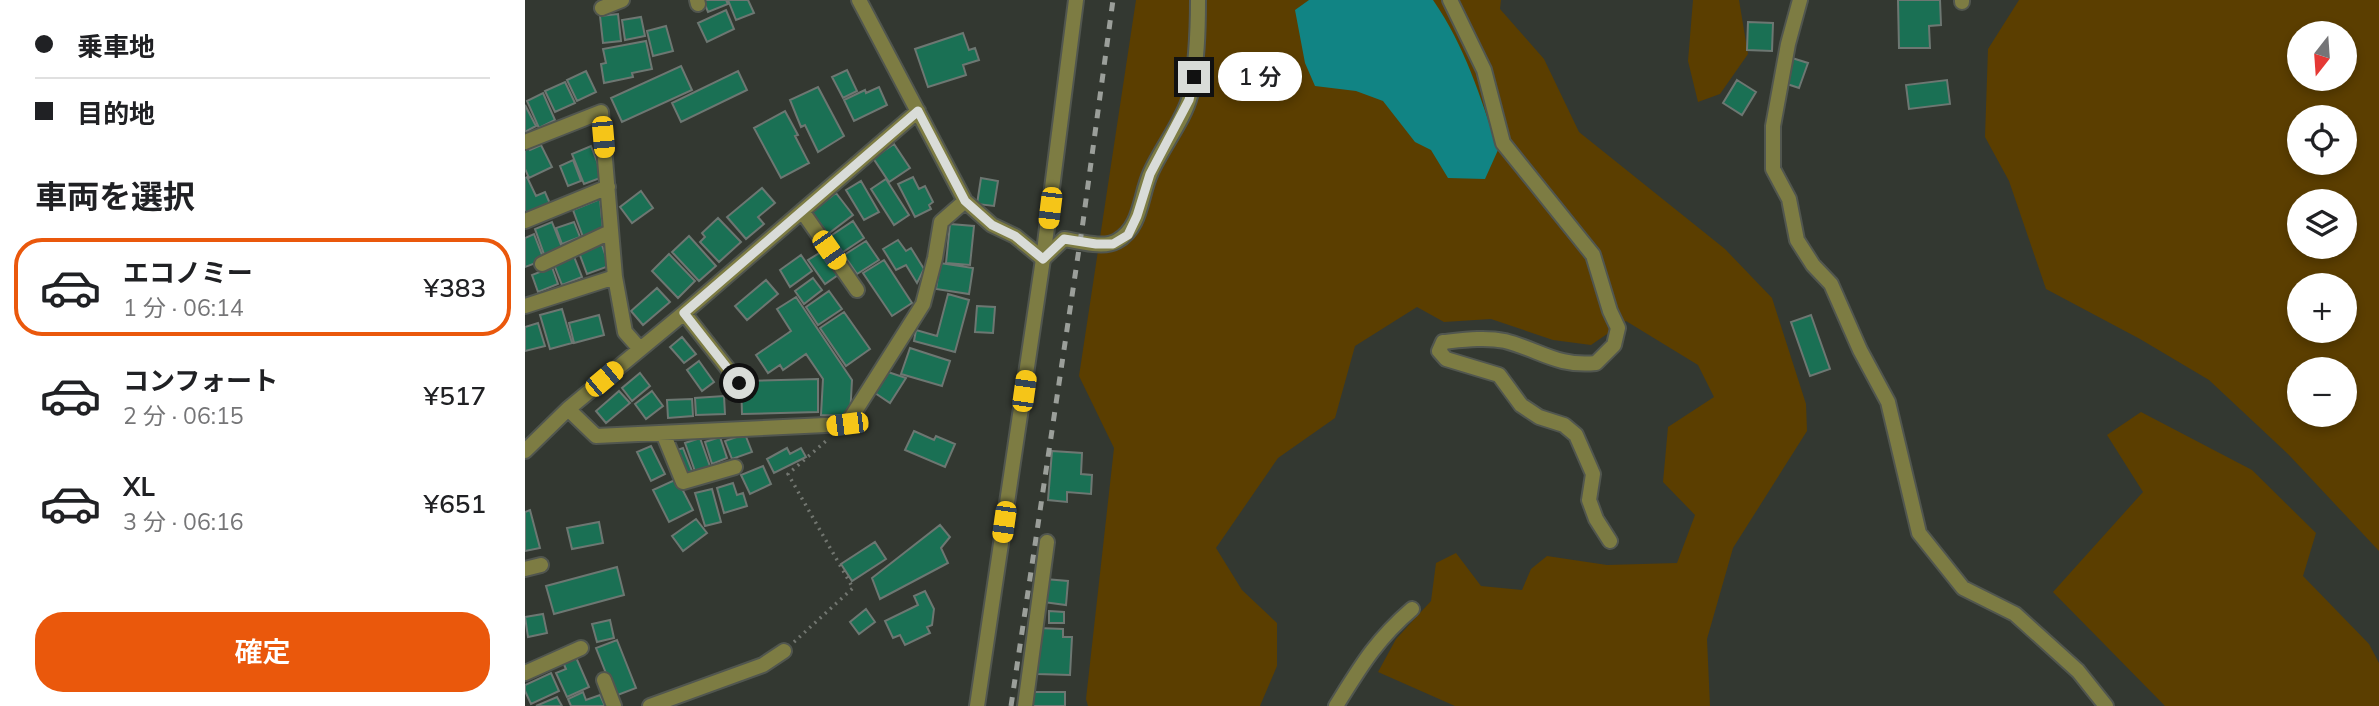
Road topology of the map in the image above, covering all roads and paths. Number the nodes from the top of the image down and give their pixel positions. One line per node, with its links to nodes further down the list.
1 (622, 0): 7 (street)
2 (859, 0): 8 (street)
3 (1076, 0): 15 (street)
4 (1198, 0): 15 (street)
5 (1450, 0): 28 (street)
6 (1800, 0): 42 (street)
7 (602, 8)
8 (918, 111): 11 (street); 12 (street)
9 (525, 142): 10 (street)
10 (608, 187): 13 (street); 14 (street)
11 (965, 201): 15 (street); 24 (street)
12 (802, 211): 18 (street); 20 (street)
13 (525, 221)
14 (610, 232): 16 (street); 17 (street)
15 (1043, 259): 39 (street)
16 (542, 264)
17 (615, 277): 19 (street); 21 (street)
18 (857, 290)
19 (525, 306)
20 (684, 313): 21 (street); 22 (street)
21 (640, 349): 23 (street)
22 (739, 383)
23 (568, 409): 25 (street); 26 (street)
24 (847, 424): 25 (street); 34 (path)
25 (663, 433): 27 (street)
26 (525, 451)
27 (735, 467)
28 (1610, 541)
29 (1047, 542): 40 (street)
30 (541, 565): 31 (street)
31 (525, 569)
32 (1412, 609): 41 (street)
33 (581, 648): 35 (street)
34 (783, 651): 38 (street)
35 (525, 673)
36 (604, 680): 37 (street)
37 (614, 706)
38 (650, 706)
39 (977, 706)
40 (1025, 706)
41 (1336, 706)
42 (2106, 706)

